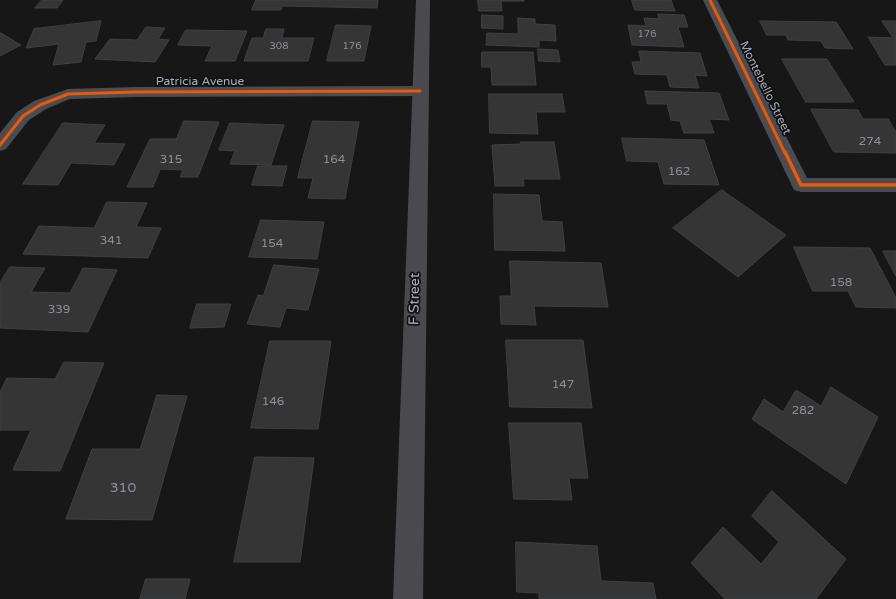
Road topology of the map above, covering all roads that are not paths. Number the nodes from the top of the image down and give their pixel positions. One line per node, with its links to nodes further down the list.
1 (423, 0): 3 (main road, F Street)
2 (710, 0): 5 (street, Montebello Street)
3 (420, 91): 4 (street, Patricia Avenue); 6 (main road, F Street)
4 (0, 145)
5 (896, 185)
6 (408, 599)

